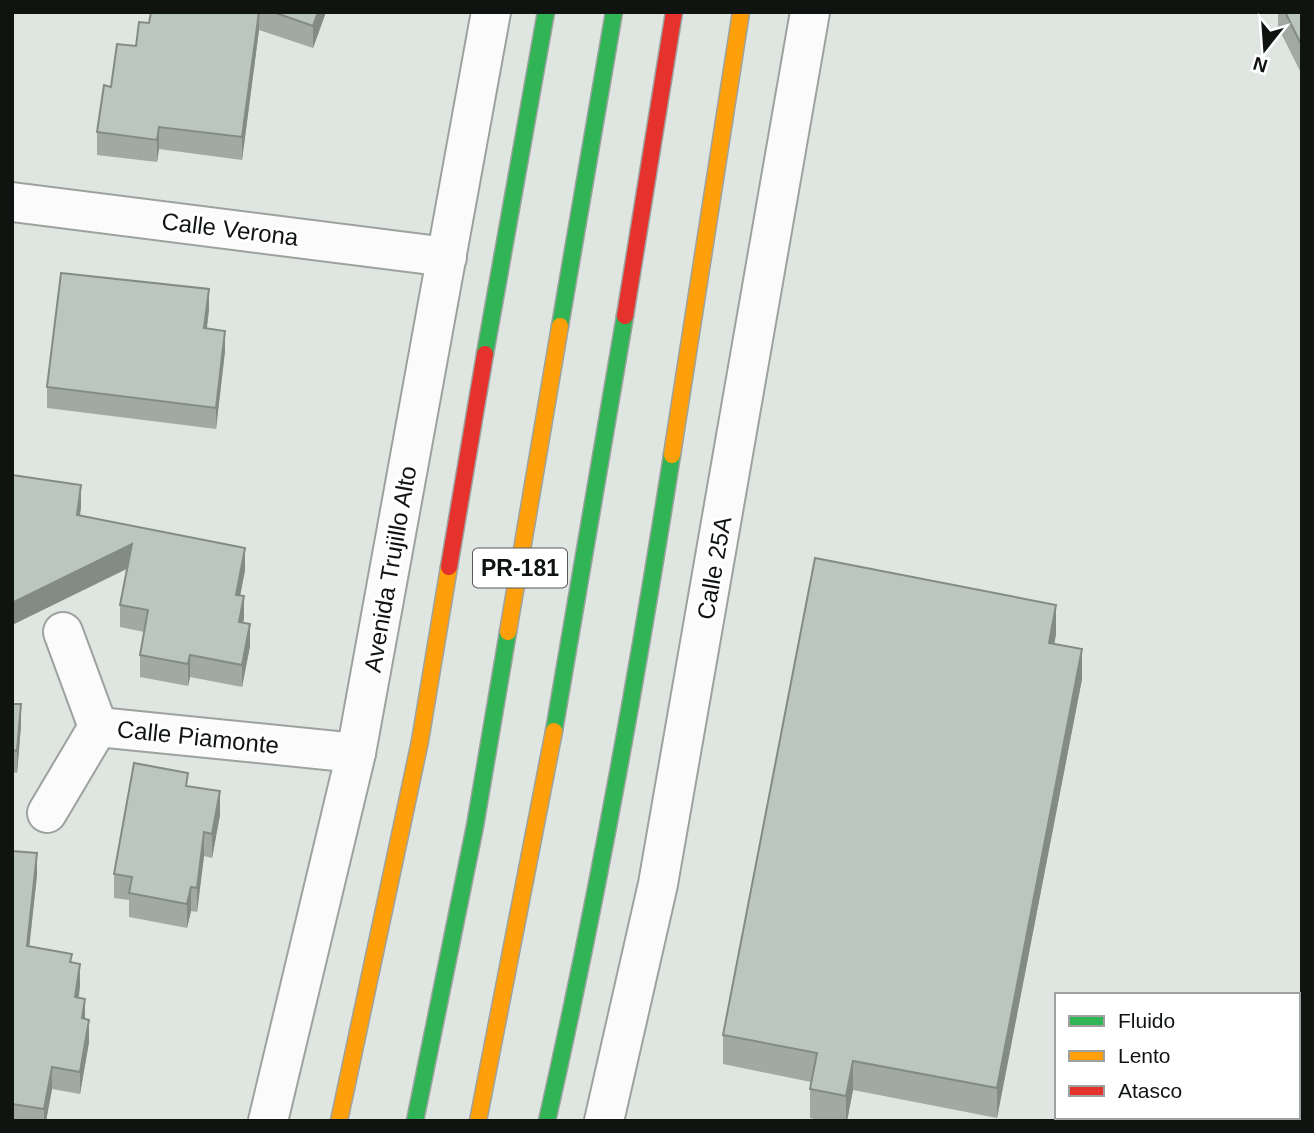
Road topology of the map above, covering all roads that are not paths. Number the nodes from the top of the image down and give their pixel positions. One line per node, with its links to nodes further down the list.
1 (491, 12): 8 (street, Avenida Trujillo Alto)
2 (546, 12): 14 (highway)
3 (614, 12): 15 (highway, PR-181)
4 (674, 12): 16 (highway, PR-181)
5 (741, 12): 17 (highway)
6 (810, 12): 18 (street, Calle 25A)
7 (12, 202): 8 (street, Calle Verona)
8 (447, 257): 11 (street, Avenida Trujillo Alto)
9 (62, 632): 10 (street)
10 (99, 727): 11 (street, Calle Piamonte); 12 (street, Calle Piamonte)
11 (356, 753): 13 (street, Avenida Trujillo Alto)
12 (47, 813)
13 (268, 1121)
14 (339, 1121)
15 (415, 1121)
16 (478, 1121)
17 (547, 1121)
18 (604, 1121)

